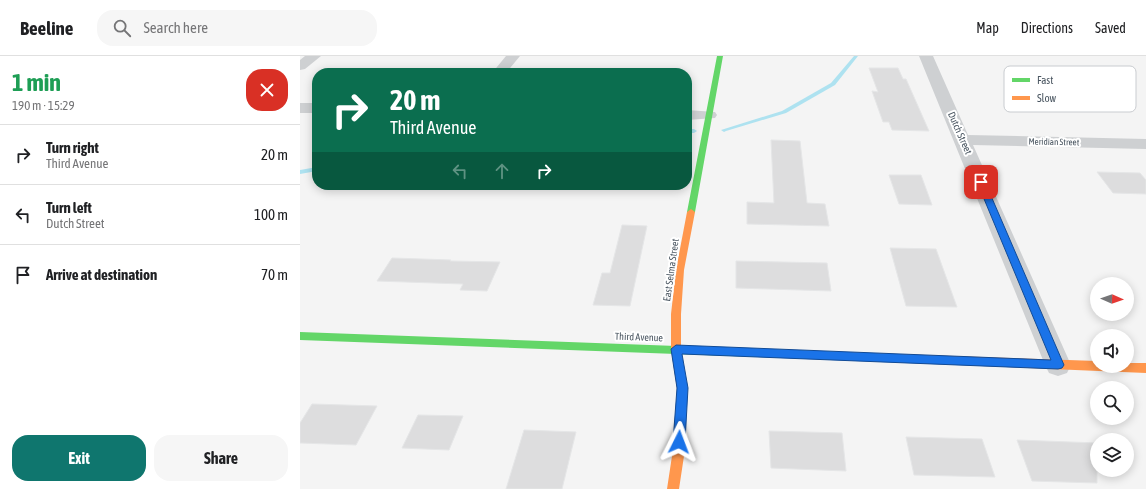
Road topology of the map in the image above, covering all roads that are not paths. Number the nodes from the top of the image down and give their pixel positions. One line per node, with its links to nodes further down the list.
1 (314, 56): 5 (street)
2 (513, 56): 6 (street)
3 (720, 56): 10 (street, East Selma Street)
4 (926, 56): 11 (street, Dutch Street)
5 (300, 66)
6 (503, 68)
7 (300, 108): 8 (street)
8 (312, 108)
9 (692, 115): 10 (street)
10 (709, 115): 14 (street, East Selma Street)
11 (963, 140): 12 (street, Meridian Street); 15 (street, Dutch Street)
12 (1146, 144)
13 (300, 336): 14 (street, Third Avenue)
14 (676, 349): 15 (street, Third Avenue); 17 (street, East Selma Street)
15 (1058, 365): 16 (street, Third Avenue)
16 (1146, 368)
17 (673, 489)

